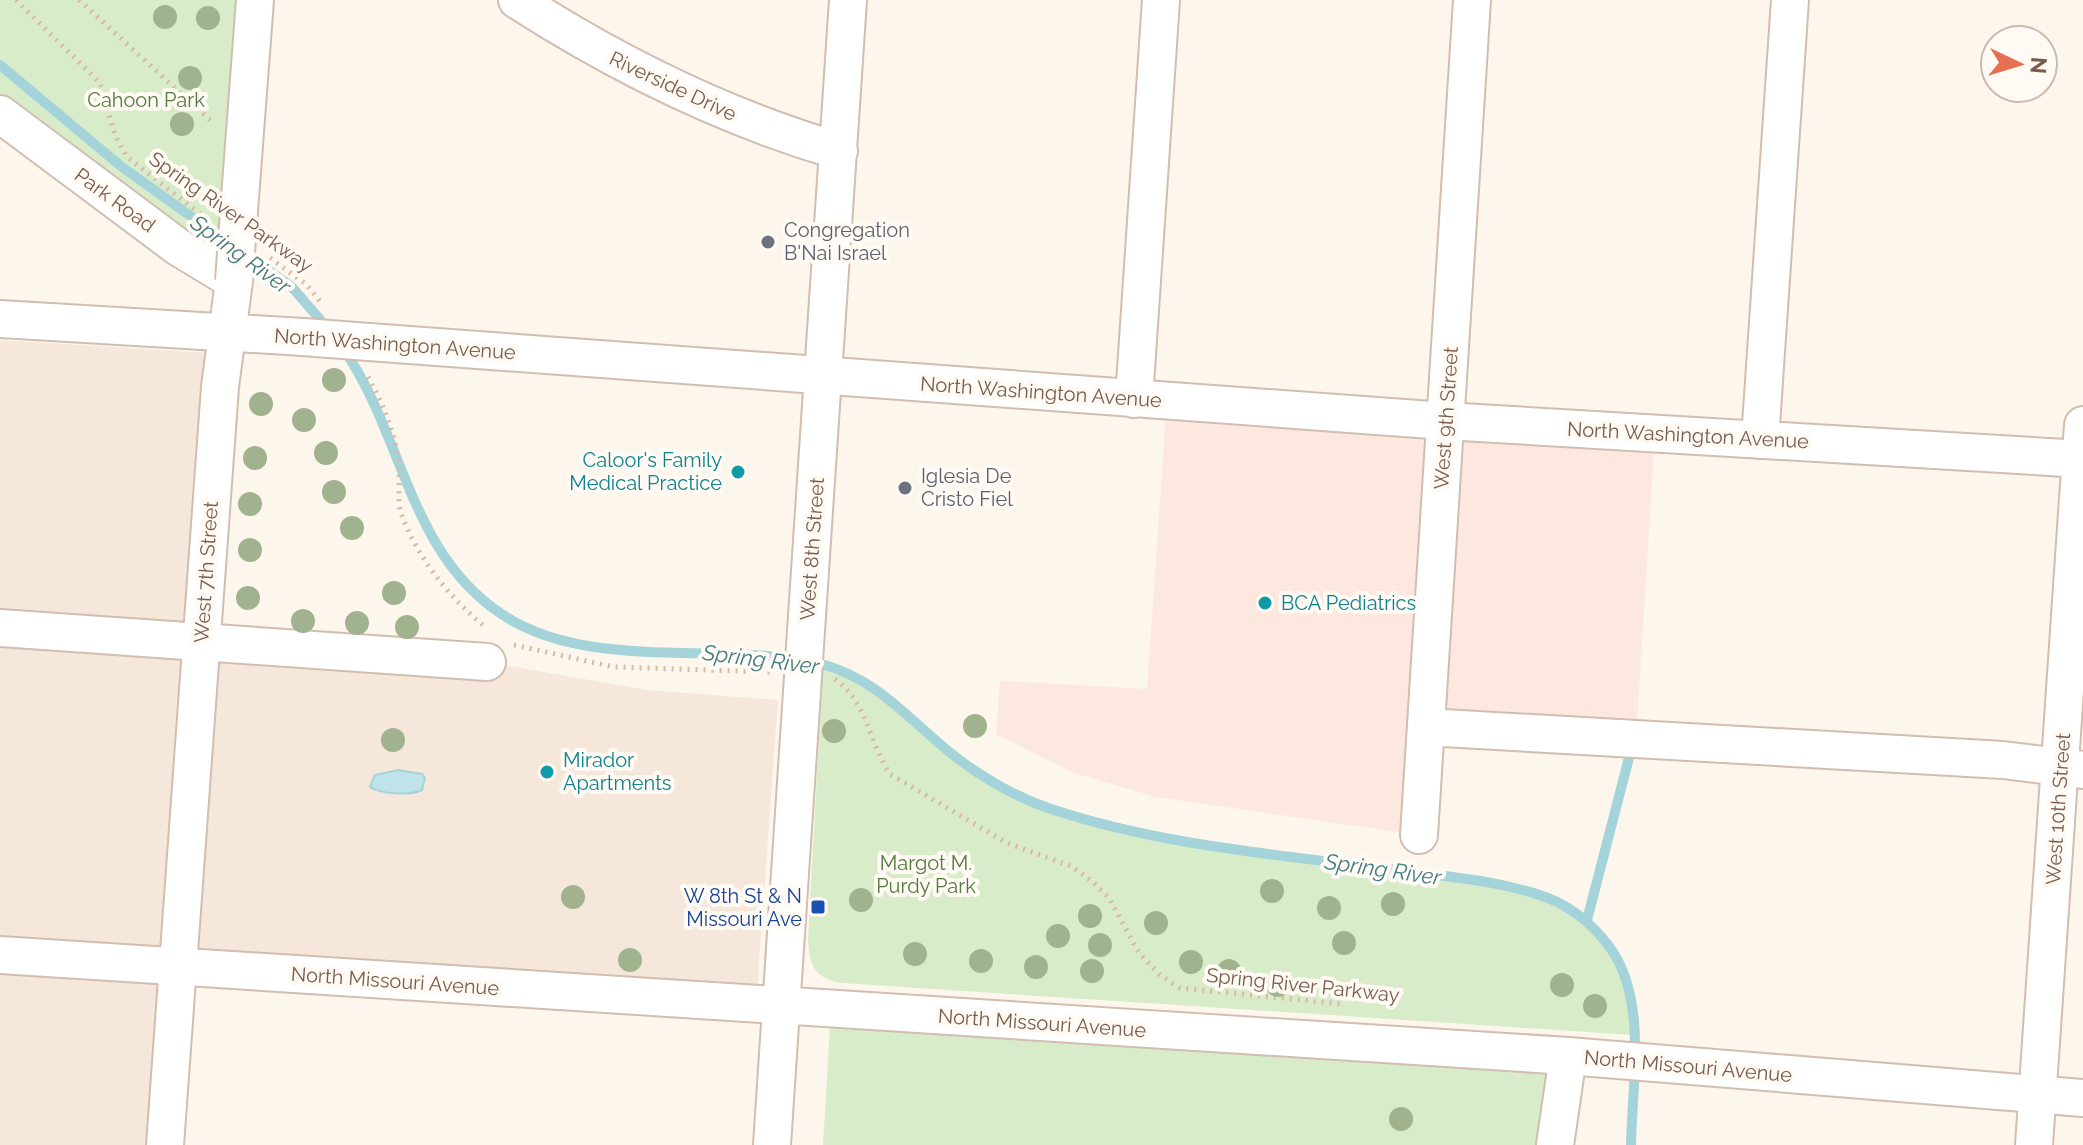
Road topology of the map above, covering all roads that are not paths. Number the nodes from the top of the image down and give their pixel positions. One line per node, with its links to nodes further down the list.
1 (255, 0): 9 (street, West 7th Street, bridge)
2 (517, 0): 8 (street, Riverside Drive)
3 (848, 0): 8 (street, West 8th Street)
4 (1161, 0): 13 (street)
5 (1472, 0): 14 (street, West 9th Street)
6 (1790, 0): 15 (street)
7 (0, 114): 9 (street, Park Road)
8 (839, 151): 12 (street, West 8th Street)
9 (234, 281): 11 (street, West 7th Street)
10 (0, 319): 11 (street, North Washington Avenue)
11 (226, 331): 12 (street, North Washington Avenue, bridge); 18 (street, West 7th Street)
12 (825, 376): 13 (street, North Washington Avenue); 25 (street, West 8th Street, bridge)
13 (1134, 399): 14 (street, North Washington Avenue)
14 (1445, 421): 15 (street, North Washington Avenue); 20 (street, West 9th Street)
15 (1760, 440): 16 (street, North Washington Avenue)
16 (2082, 448): 21 (street, West 10th Street)
17 (0, 628): 18 (street)
18 (201, 642): 19 (street); 24 (street, West 7th Street)
19 (494, 644)
20 (1426, 727): 21 (street); 22 (street, West 9th Street)
21 (2072, 768): 27 (street, West 10th Street)
22 (1419, 835)
23 (0, 955): 24 (street, North Missouri Avenue)
24 (177, 967): 25 (street, North Missouri Avenue); 29 (street, West 7th Street)
25 (781, 1007): 26 (street, North Missouri Avenue); 30 (street, West 8th Street)
26 (1568, 1056): 27 (street, North Missouri Avenue); 31 (street)
27 (2037, 1095): 28 (street, North Missouri Avenue); 32 (street, West 10th Street)
28 (2083, 1098)
29 (165, 1145)
30 (772, 1145)
31 (1555, 1145)
32 (2034, 1145)

